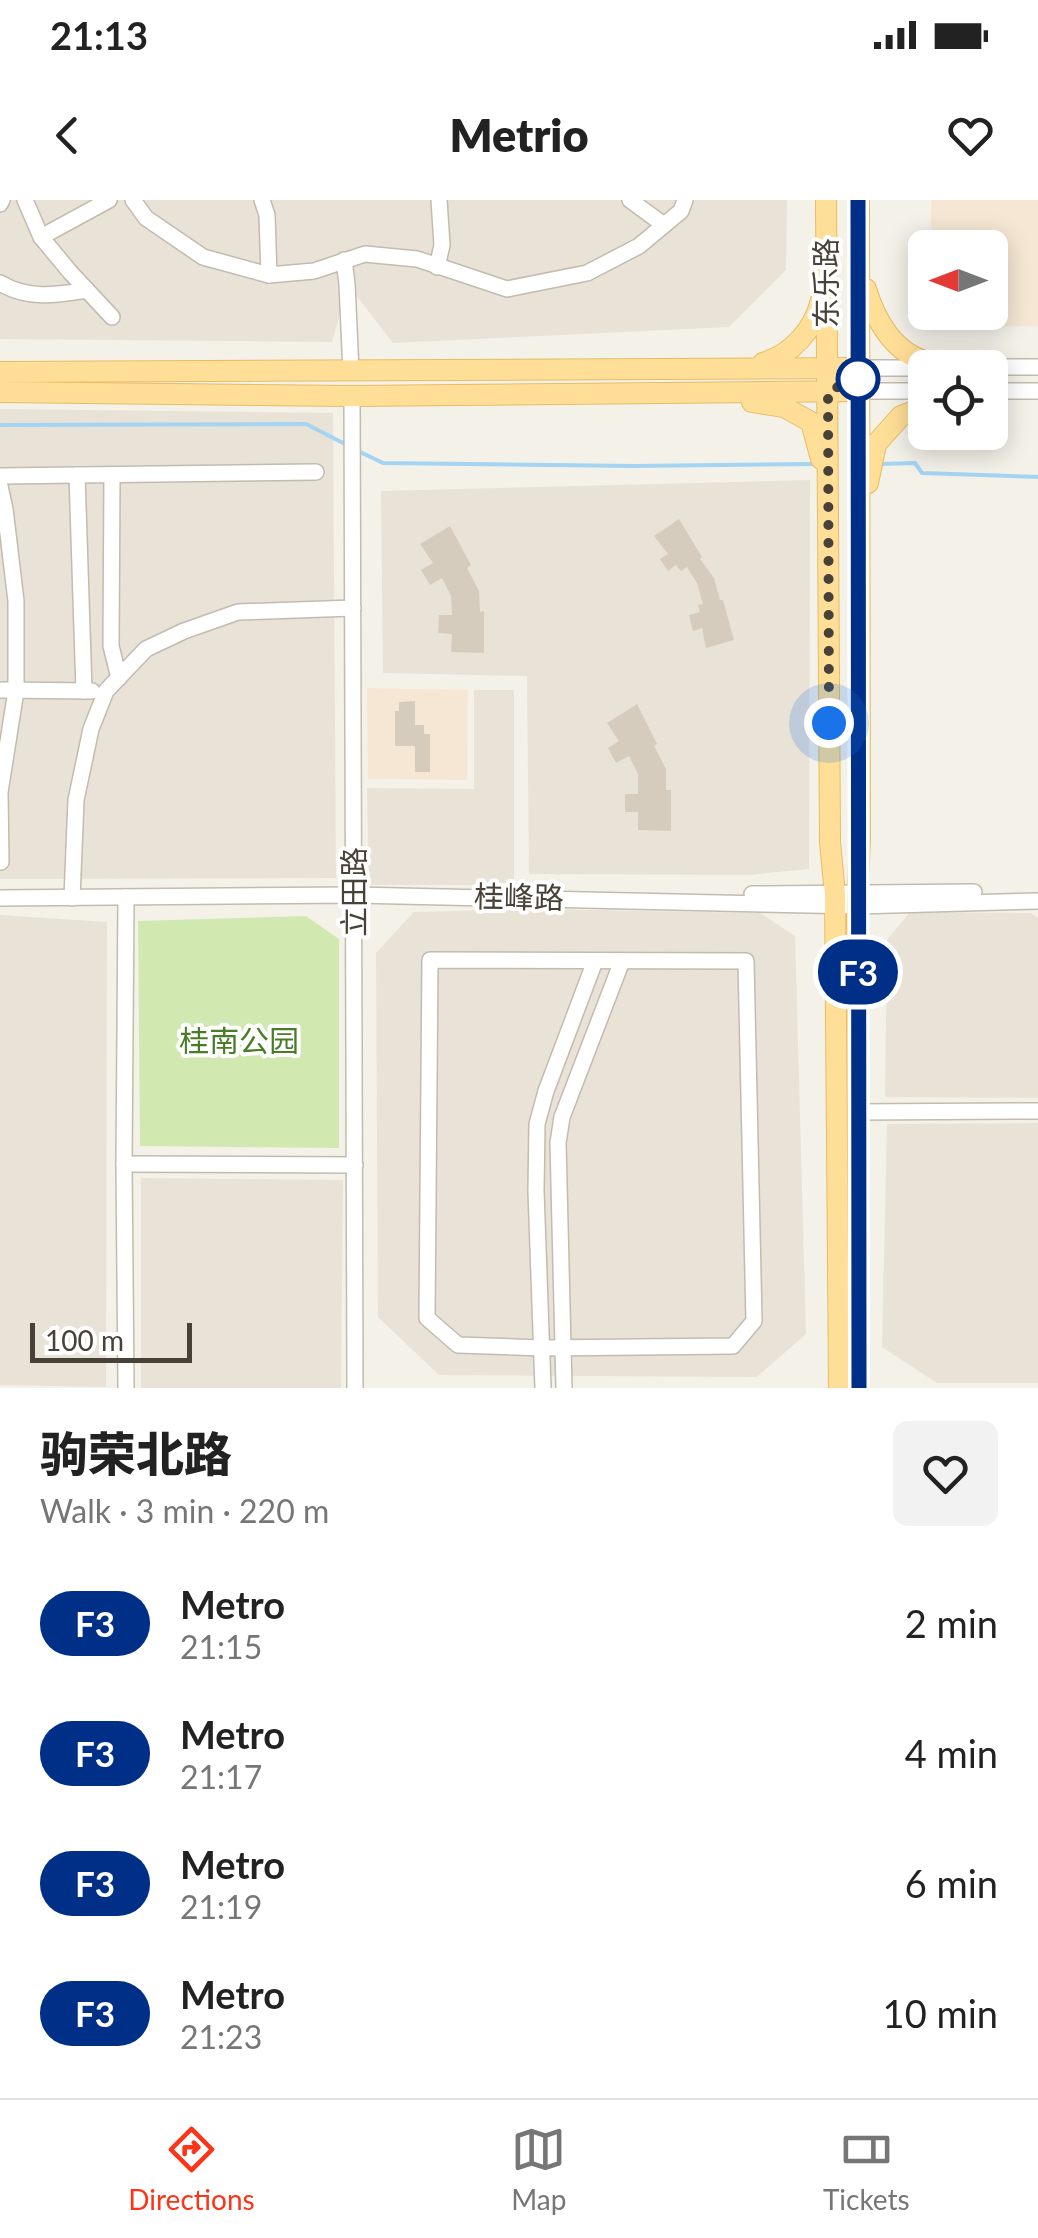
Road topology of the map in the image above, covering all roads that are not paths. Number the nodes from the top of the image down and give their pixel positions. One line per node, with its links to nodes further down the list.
1 (25, 200): 11 (street)
2 (109, 200): 11 (street)
3 (133, 200): 16 (street)
4 (262, 200): 16 (street)
5 (438, 200): 14 (street)
6 (630, 200): 10 (street)
7 (685, 200): 10 (street)
8 (826, 200): 15 (main road, 东乐路)
9 (858, 200): 13 (main road, 东乐路)
10 (664, 225): 14 (street)
11 (41, 237): 18 (street)
12 (344, 260): 14 (street); 16 (street); 28 (street)
13 (859, 263): 20 (main road); 25 (main road, 东乐路)
14 (437, 267)
15 (827, 274): 23 (main road); 24 (main road, 东乐路)
16 (270, 276)
17 (0, 283): 18 (street)
18 (86, 290): 19 (street)
19 (112, 317)
20 (908, 351)
21 (1008, 367): 22 (street)
22 (1038, 367)
23 (749, 368): 24 (main road); 28 (main road)
24 (827, 368): 25 (main road); 33 (main road, 东乐路)
25 (859, 368): 26 (street); 29 (main road, 东乐路)
26 (908, 368)
27 (0, 372): 28 (main road)
28 (352, 372)
29 (860, 390): 30 (street); 33 (main road); 38 (main road, 东乐路)
30 (908, 390)
31 (1008, 390): 32 (street)
32 (1038, 390)
33 (828, 391): 35 (main road); 39 (main road, 东乐路)
34 (0, 392): 36 (main road)
35 (691, 392): 36 (main road); 39 (main road)
36 (352, 396): 45 (street, 立田路)
37 (908, 413): 38 (main road)
38 (866, 464): 57 (main road, 东乐路)
39 (826, 469): 56 (main road, 东乐路)
40 (316, 472): 41 (street)
41 (112, 474): 42 (street); 46 (street)
42 (77, 475): 43 (street); 48 (street)
43 (0, 476)
44 (0, 486): 47 (street)
45 (353, 608): 46 (street); 52 (street, 立田路)
46 (119, 678): 49 (street)
47 (8, 690): 48 (street); 50 (street)
48 (84, 691): 49 (street)
49 (106, 691): 53 (street)
50 (1, 862)
51 (1038, 892): 57 (street)
52 (355, 893): 53 (street); 55 (street, 桂峰路); 56 (street, 桂峰路); 64 (street, 立田路)
53 (72, 895): 54 (street, 桂峰路); 55 (street, 桂峰路)
54 (0, 896)
55 (126, 898): 63 (street)
56 (834, 900): 57 (street, 桂峰路); 71 (main road, 东乐路)
57 (857, 900): 58 (street, 桂峰路); 61 (main road, 东乐路)
58 (1038, 901)
59 (596, 961): 60 (street); 66 (street); 66 (street)
60 (622, 961): 65 (street); 65 (street)
61 (857, 1112): 62 (street); 72 (main road, 东乐路)
62 (1038, 1112)
63 (124, 1164): 64 (street); 67 (street)
64 (355, 1165): 68 (street, 立田路)
65 (562, 1347): 66 (street); 70 (street)
66 (542, 1348): 69 (street)
67 (126, 1388)
68 (355, 1388)
69 (543, 1388)
70 (564, 1388)
71 (838, 1388)
72 (859, 1388)

